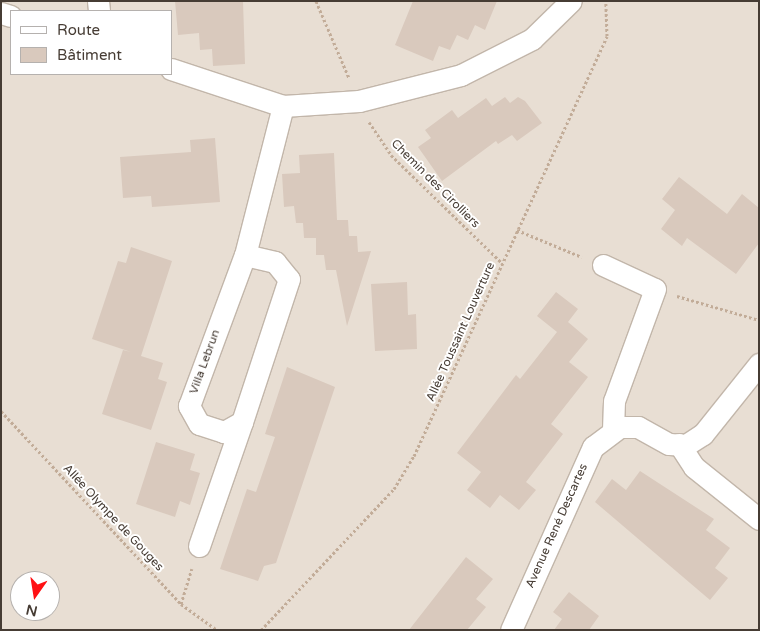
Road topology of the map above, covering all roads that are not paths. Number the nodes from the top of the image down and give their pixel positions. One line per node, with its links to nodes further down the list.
1 (572, 1): 3 (street)
2 (172, 69): 3 (street)
3 (283, 106): 4 (street, Villa Lebrun)
4 (245, 255): 7 (street); 7 (street, Villa Lebrun)
5 (603, 266): 8 (street)
6 (759, 364): 9 (street)
7 (242, 422): 11 (street)
8 (613, 430): 9 (street); 12 (street, Avenue René Descartes)
9 (679, 444): 10 (street)
10 (759, 519)
11 (199, 546)
12 (511, 630)

